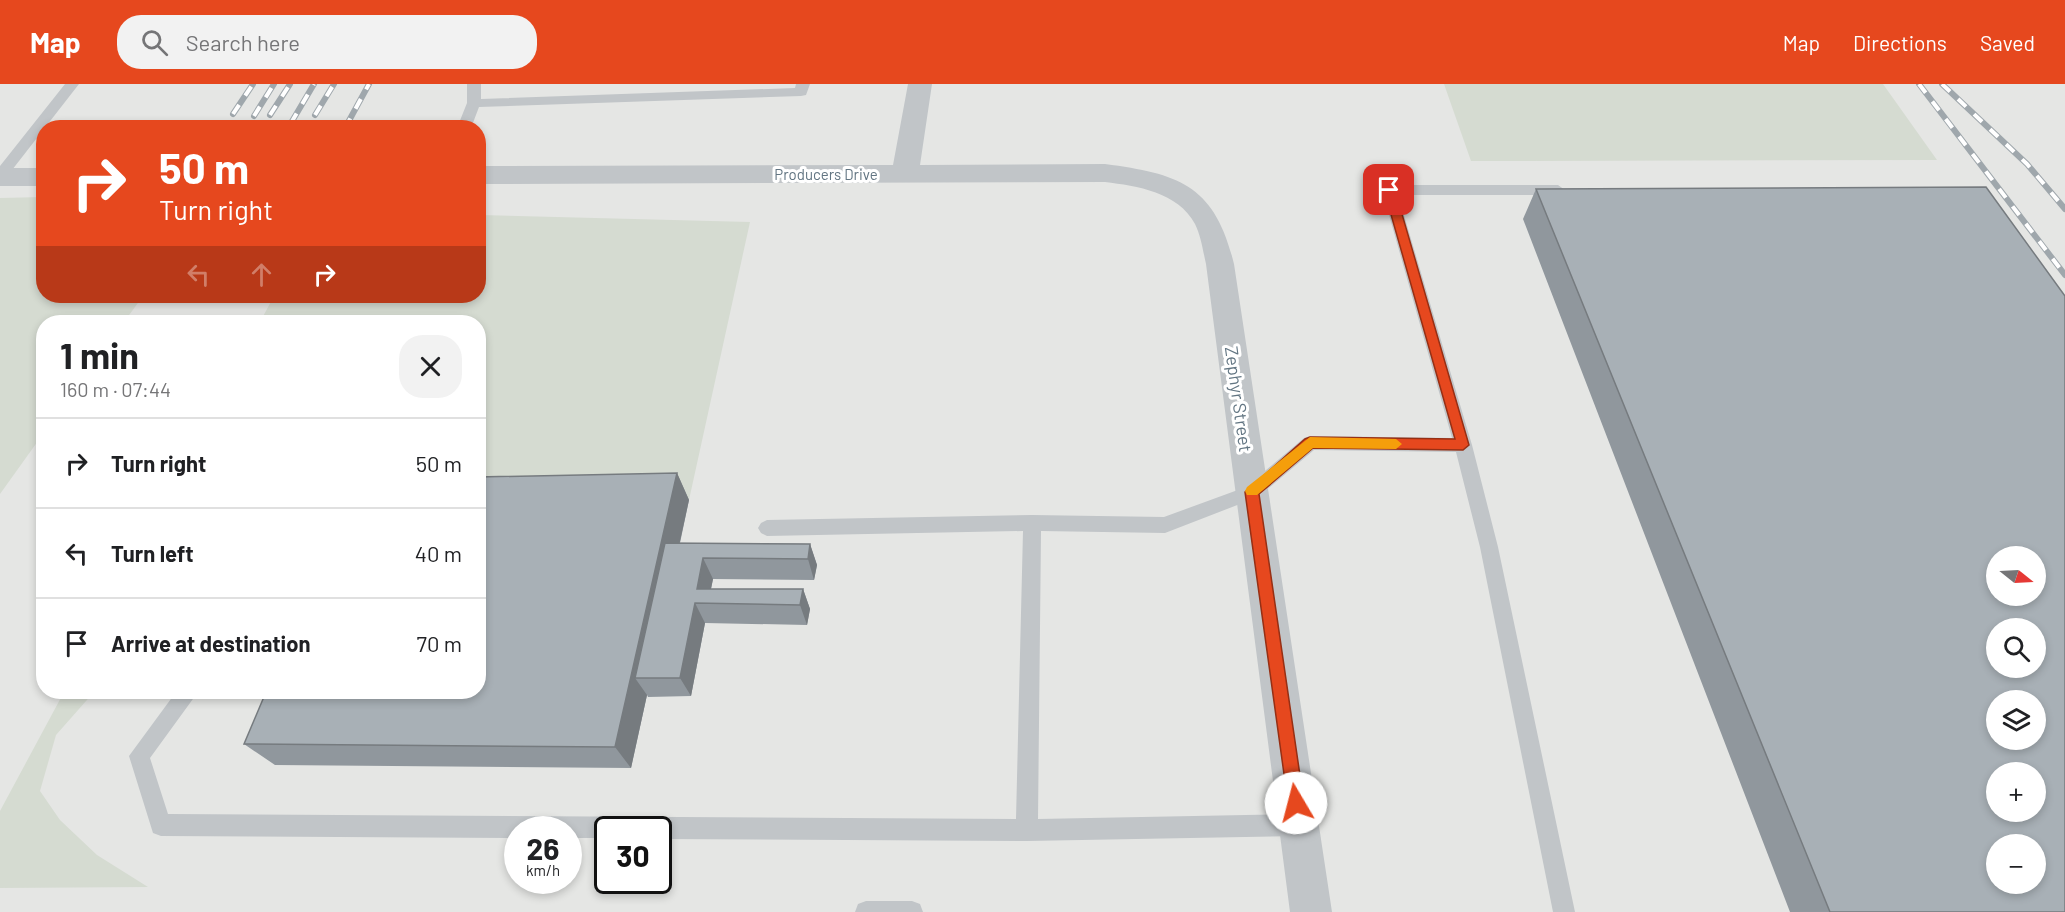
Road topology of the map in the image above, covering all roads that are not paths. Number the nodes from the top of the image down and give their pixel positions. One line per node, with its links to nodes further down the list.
1 (72, 84): 6 (lane)
2 (474, 84): 5 (lane)
3 (803, 84): 5 (lane)
4 (920, 84): 9 (street)
5 (474, 103): 7 (lane)
6 (44, 120)
7 (467, 120)
8 (36, 130): 11 (lane)
9 (905, 174): 10 (street, Producers Drive); 13 (street, Producers Drive)
10 (486, 175)
11 (0, 176): 12 (street)
12 (36, 177)
13 (1171, 189): 16 (street, Zephyr Street)
14 (1568, 190): 15 (lane)
15 (1463, 445): 16 (lane); 25 (lane)
16 (1252, 492): 17 (lane); 20 (street, Zephyr Street)
17 (1032, 524): 18 (lane); 21 (lane)
18 (767, 528)
19 (183, 699): 21 (lane)
20 (1299, 825): 21 (lane); 24 (street, Zephyr Street)
21 (1027, 830)
22 (866, 912): 23 (lane)
23 (912, 912)
24 (1311, 912)
25 (1564, 912)

